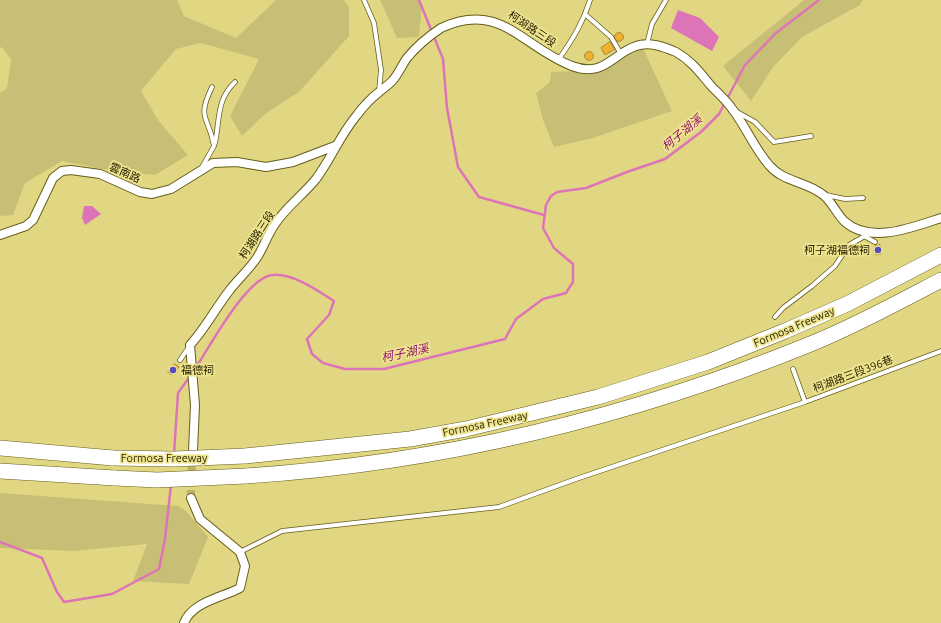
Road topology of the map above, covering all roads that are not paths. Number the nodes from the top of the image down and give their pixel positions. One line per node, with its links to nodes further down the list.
1 (364, 0): 10 (lane)
2 (590, 0): 4 (lane)
3 (666, 0): 5 (lane)
4 (586, 15): 6 (lane); 7 (lane)
5 (647, 44): 6 (street, 柯湖路三段); 11 (street)
6 (621, 55): 7 (street, 柯湖路三段)
7 (558, 60): 10 (street, 柯湖路三段)
8 (235, 82): 13 (lane)
9 (212, 87): 13 (lane)
10 (379, 92): 14 (street, 柯湖路三段)
11 (733, 110): 12 (lane); 16 (street)
12 (811, 136)
13 (214, 146): 15 (lane)
14 (335, 146): 15 (street, 雲南路); 25 (street, 柯湖路三段)
15 (200, 171): 20 (street, 雲南路)
16 (824, 195): 17 (lane); 19 (street)
17 (863, 198)
18 (941, 218): 19 (street)
19 (867, 234): 21 (lane); 24 (lane)
20 (0, 236)
21 (875, 242)
22 (941, 255): 30 (highway, Formosa Freeway, bridge)
23 (941, 280): 32 (highway, Formosa Freeway, bridge)
24 (776, 317)
25 (190, 345): 27 (lane); 31 (street)
26 (941, 350): 29 (lane, 柯湖路三段396巷)
27 (180, 360)
28 (793, 369): 29 (lane, 柯湖路三段396巷)
29 (805, 402): 34 (lane)
30 (0, 448)
31 (193, 451)
32 (0, 471)
33 (191, 498): 34 (street)
34 (240, 552): 35 (street)
35 (184, 623)

